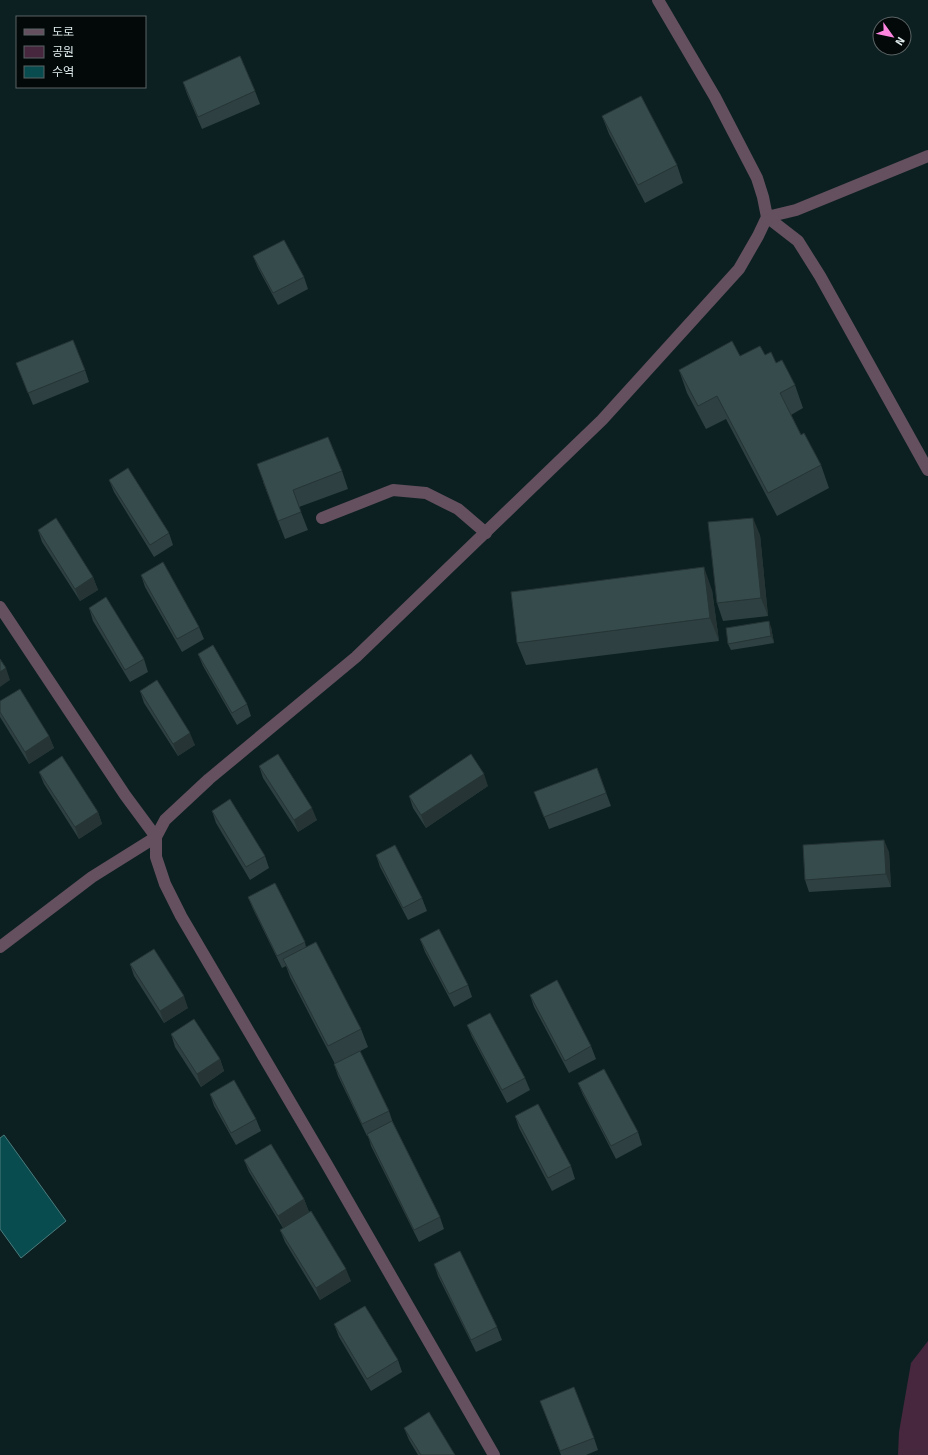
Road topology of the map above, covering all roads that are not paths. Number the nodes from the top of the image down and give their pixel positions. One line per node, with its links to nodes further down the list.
1 (658, 0): 3 (street)
2 (928, 156): 3 (street)
3 (767, 217): 4 (street); 6 (street)
4 (928, 470)
5 (322, 518): 6 (street)
6 (486, 533): 8 (street)
7 (0, 607): 8 (street)
8 (156, 837): 9 (street); 10 (street)
9 (0, 947)
10 (494, 1455)

